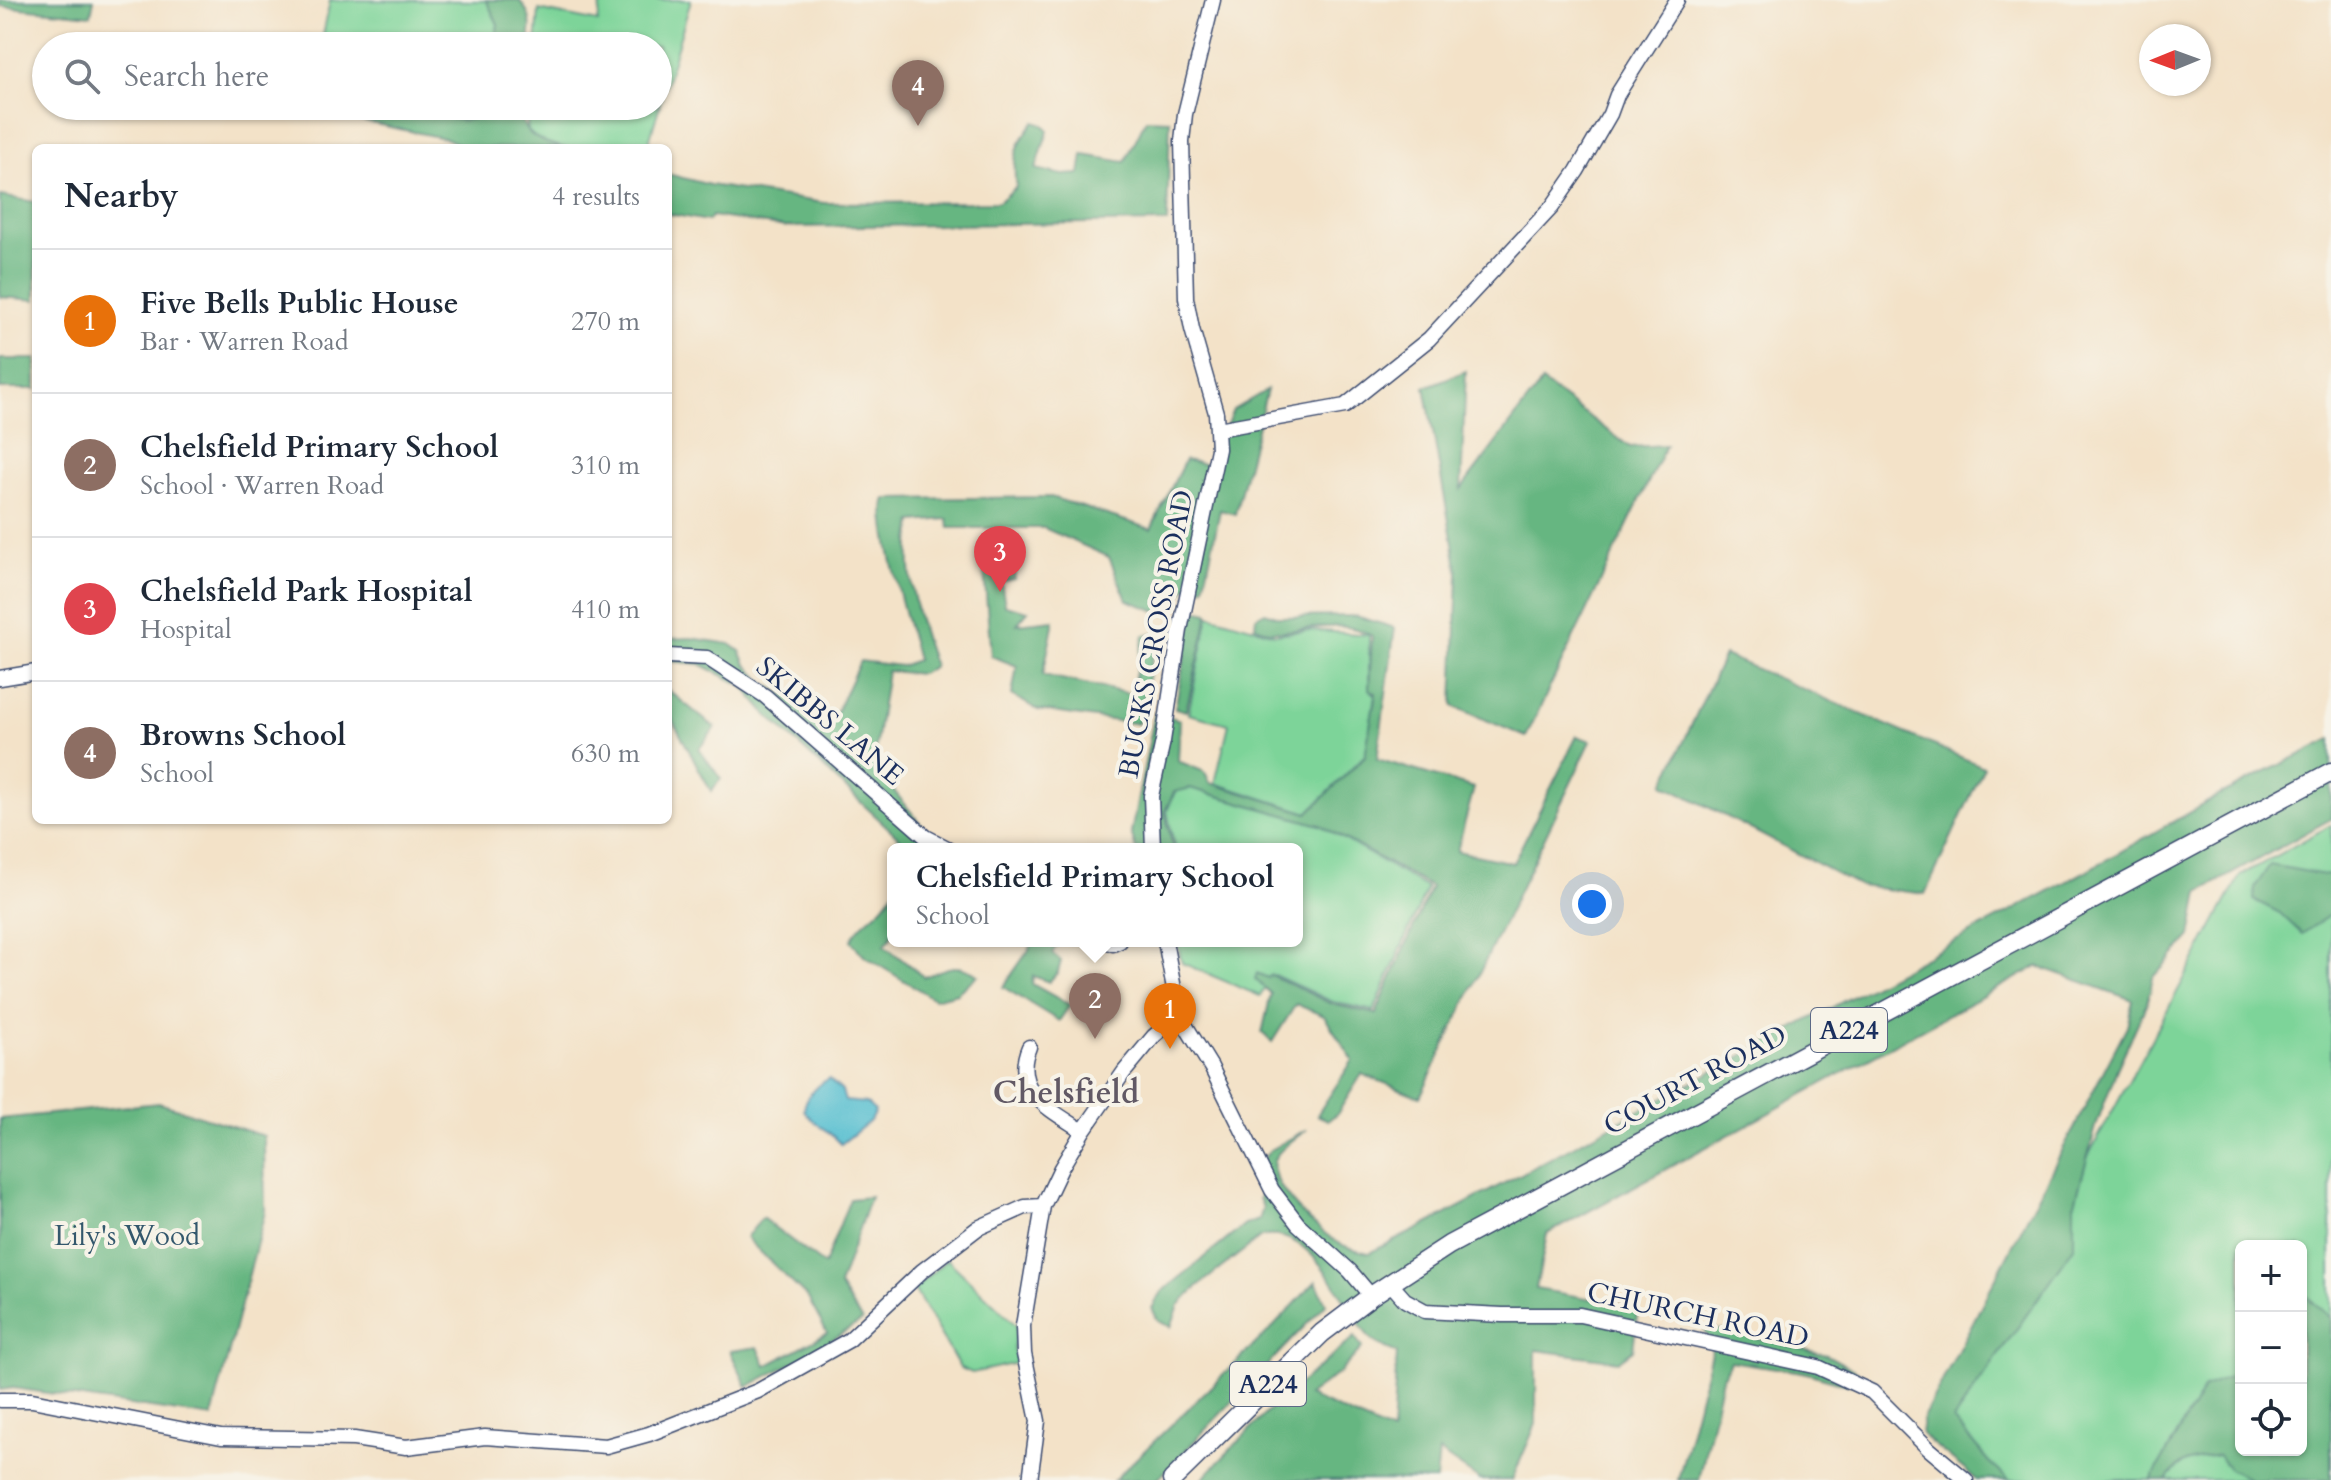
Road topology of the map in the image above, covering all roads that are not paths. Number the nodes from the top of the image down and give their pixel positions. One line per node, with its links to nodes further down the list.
1 (1213, 0): 3 (street, BUCKS CROSS ROAD)
2 (1677, 0): 3 (street)
3 (1218, 429): 9 (street, BUCKS CROSS ROAD)
4 (672, 656): 8 (street, SKIBBS LANE)
5 (32, 673): 6 (street)
6 (0, 678)
7 (2331, 772): 15 (main road, COURT ROAD / A224)
8 (938, 843)
9 (1153, 843)
10 (1166, 947): 11 (street)
11 (1179, 1015): 13 (street); 16 (street)
12 (1029, 1047): 13 (street)
13 (1083, 1131): 14 (street)
14 (1043, 1206): 17 (street); 18 (street)
15 (1390, 1283): 16 (main road, COURT ROAD / A224); 20 (street, CHURCH ROAD)
16 (1371, 1296): 19 (main road, COURT ROAD / A224)
17 (0, 1400)
18 (1030, 1480)
19 (1172, 1480)
20 (1966, 1480)

